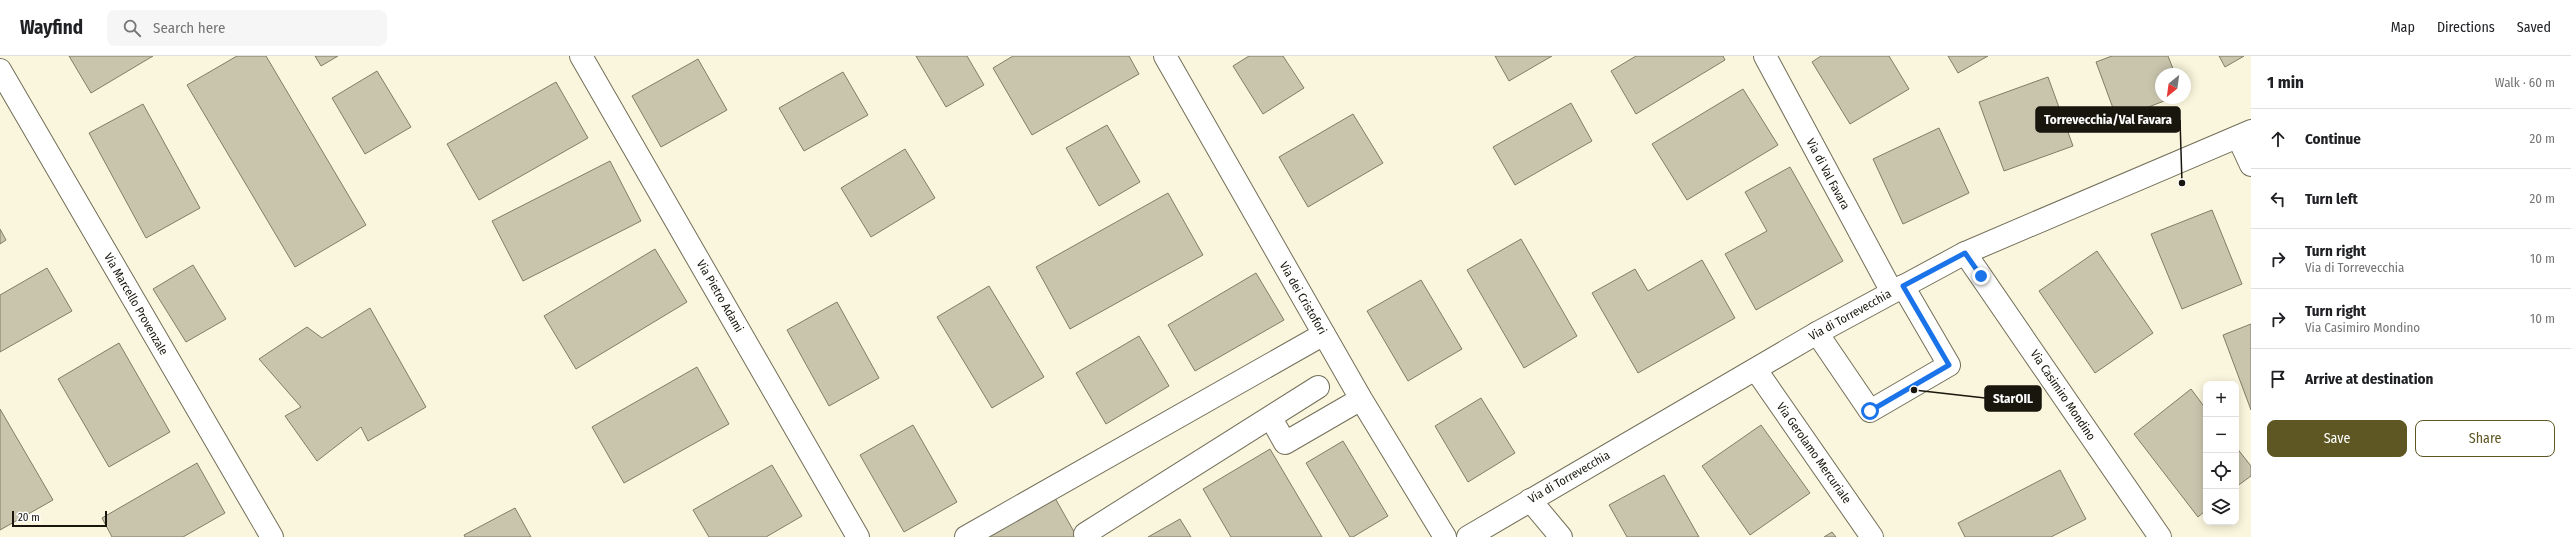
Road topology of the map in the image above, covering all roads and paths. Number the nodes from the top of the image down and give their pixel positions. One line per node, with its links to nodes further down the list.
1 (581, 56): 17 (street, Via Pietro Adami)
2 (1165, 56): 10 (street, Via dei Cristofori)
3 (1764, 56): 8 (street, Via di Val Favara)
4 (0, 70): 16 (street, Via Marcello Provenzale)
5 (2245, 134): 6 (street); 7 (street, Via di Torrevecchia)
6 (2251, 165)
7 (1965, 253): 8 (street, Via di Torrevecchia); 24 (street, Via Casimiro Mondino)
8 (1897, 289): 9 (street, Via di Torrevecchia); 9 (street, Via di Val Favara)
9 (1817, 333): 11 (street, Via di Torrevecchia)
10 (1324, 334): 13 (street, Via dei Cristofori); 18 (street)
11 (1756, 370): 15 (street, Via di Torrevecchia); 23 (street, Via Gerolamo Mercuriale)
12 (1318, 387): 14 (street)
13 (1361, 399): 14 (street); 20 (street, Via dei Cristofori)
14 (1271, 418): 19 (street)
15 (1530, 500): 21 (street, Via di Torrevecchia); 22 (street)
16 (272, 537)
17 (858, 537)
18 (966, 537)
19 (1086, 537)
20 (1445, 537)
21 (1468, 537)
22 (1560, 537)
23 (1872, 537)
24 (2160, 537)

